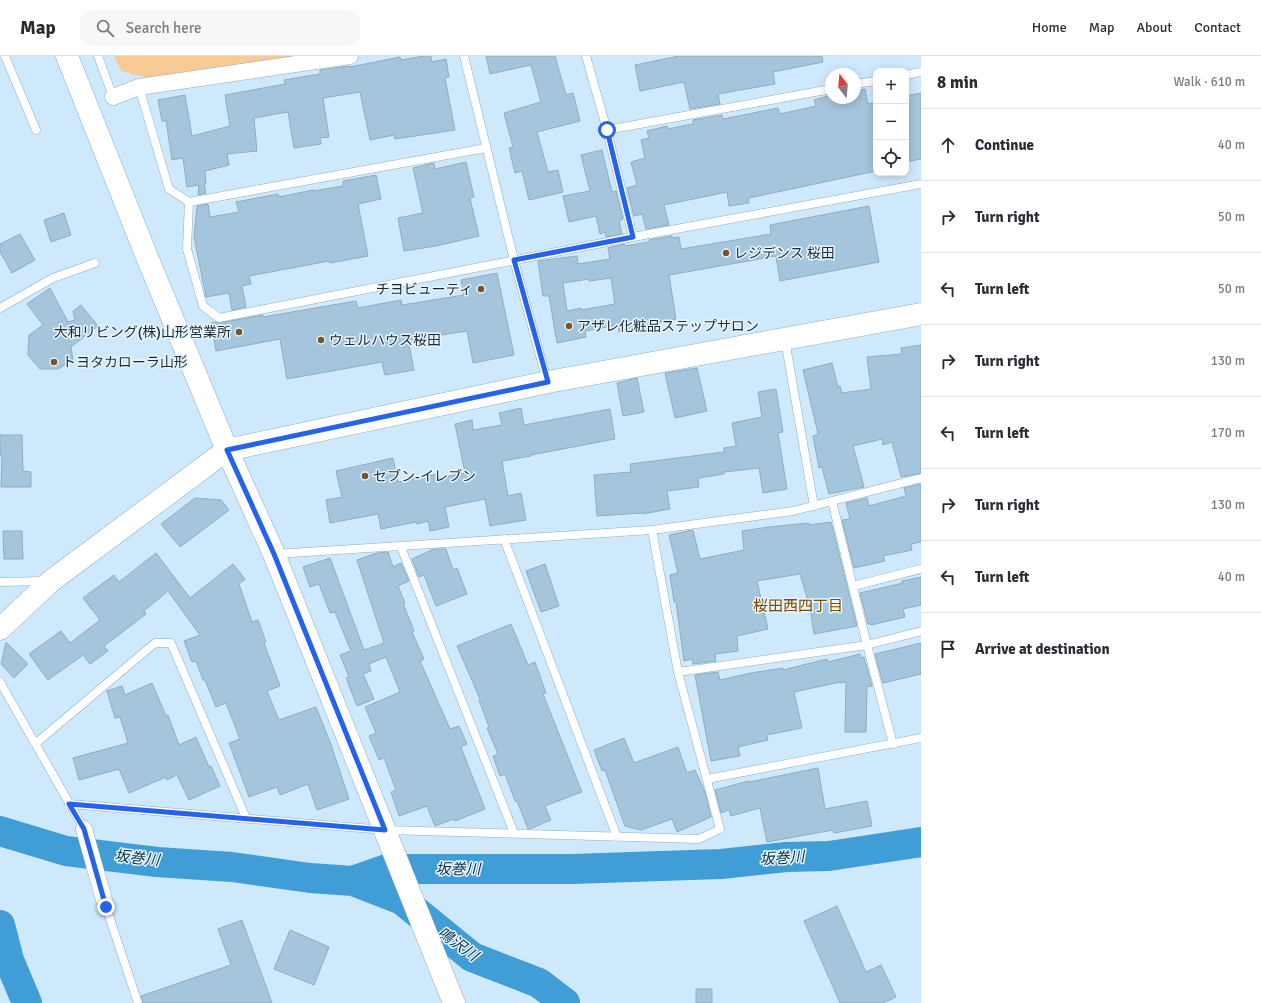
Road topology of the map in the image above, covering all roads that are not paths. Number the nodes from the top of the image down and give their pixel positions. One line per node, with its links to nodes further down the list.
1 (5, 56): 15 (lane)
2 (67, 56): 27 (street)
3 (98, 56): 14 (lane)
4 (350, 56): 7 (street)
5 (464, 56): 17 (lane)
6 (586, 56): 16 (lane)
7 (321, 58): 12 (street)
8 (921, 72): 9 (lane)
9 (909, 74)
10 (873, 81): 11 (lane)
11 (861, 83)
12 (138, 87): 14 (street); 19 (lane)
13 (825, 90): 16 (lane)
14 (113, 98)
15 (36, 130)
16 (607, 130): 20 (lane)
17 (486, 148): 19 (lane); 21 (lane)
18 (921, 184): 20 (lane)
19 (189, 202): 21 (lane)
20 (633, 237): 21 (lane)
21 (514, 260): 26 (lane)
22 (95, 263): 23 (lane)
23 (0, 308)
24 (921, 314): 25 (street)
25 (785, 338): 26 (street); 30 (lane)
26 (548, 382): 27 (street)
27 (227, 450): 34 (street); 36 (street)
28 (921, 478): 29 (lane)
29 (832, 501): 30 (lane); 38 (lane)
30 (814, 506): 31 (lane)
31 (652, 530): 32 (lane); 42 (lane)
32 (504, 539): 33 (lane); 52 (lane)
33 (401, 547): 34 (lane); 51 (lane)
34 (274, 554): 53 (street)
35 (921, 569): 38 (lane)
36 (51, 581): 37 (lane); 39 (street)
37 (0, 582)
38 (853, 586): 41 (lane)
39 (0, 629)
40 (921, 631): 41 (lane)
41 (867, 645): 42 (lane); 46 (lane)
42 (678, 672): 47 (lane)
43 (0, 682): 45 (lane)
44 (921, 738): 46 (lane)
45 (35, 744): 48 (lane); 49 (lane)
46 (893, 744): 47 (lane)
47 (707, 779): 52 (lane)
48 (69, 804): 49 (lane); 50 (lane)
49 (246, 818): 53 (lane)
50 (84, 829): 54 (street)
51 (514, 833): 52 (lane); 53 (lane)
52 (617, 837)
53 (389, 840): 55 (street)
54 (106, 907): 56 (lane)
55 (453, 1000)
56 (138, 1003)

